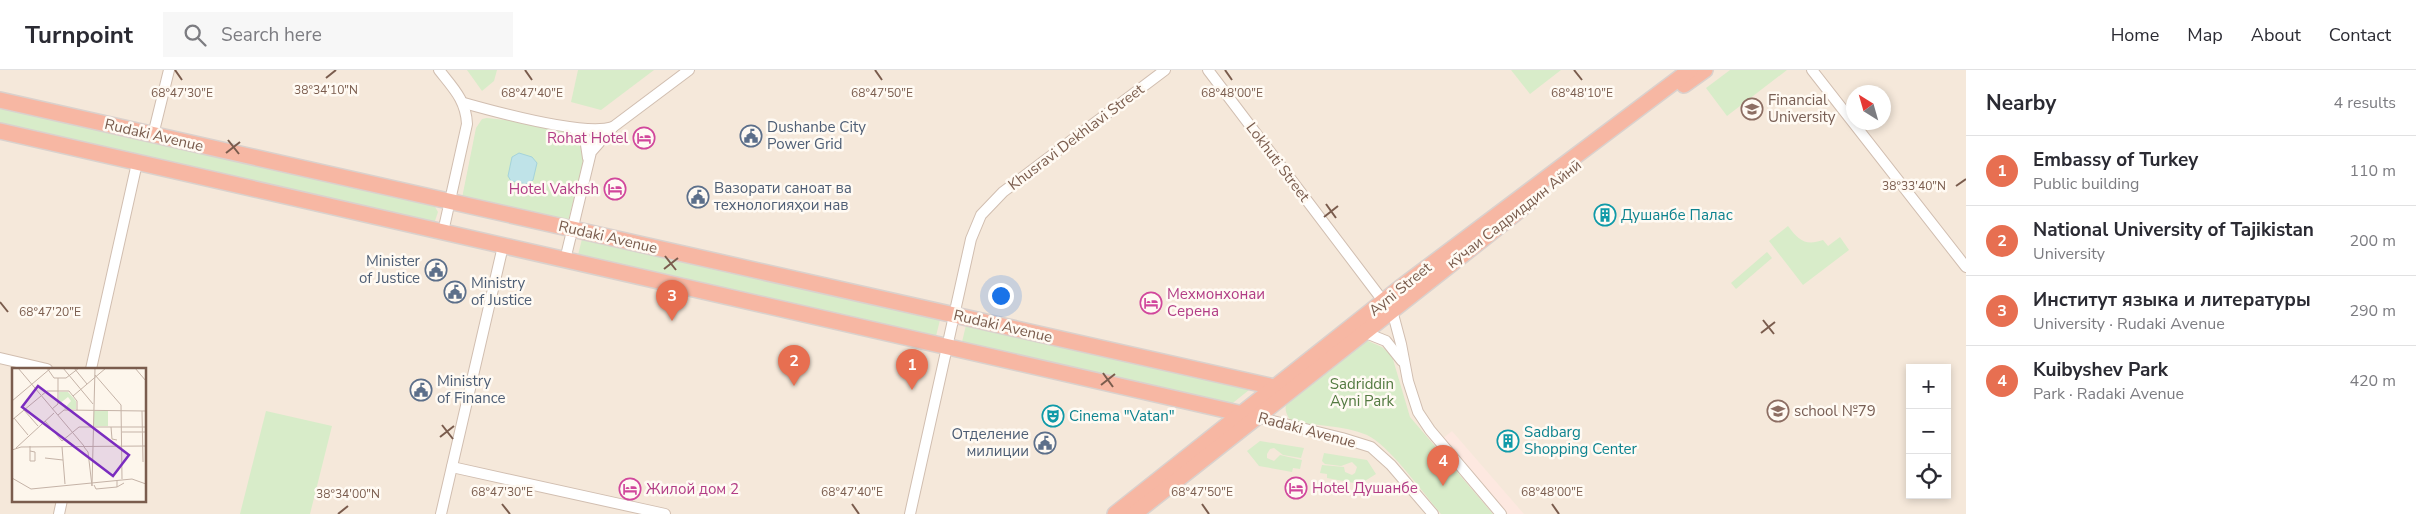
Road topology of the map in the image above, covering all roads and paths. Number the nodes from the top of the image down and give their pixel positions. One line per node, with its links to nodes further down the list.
1 (169, 70): 16 (street)
2 (439, 70): 10 (street)
3 (689, 70): 13 (street)
4 (1165, 70): 27 (street, Khusravi Dekhlavi Street)
5 (1208, 70): 26 (street, Lokhuti Street)
6 (1690, 70): 24 (highway, Ayni Street)
7 (1705, 70): 24 (highway, кӯчаи Садриддин Айнӣ)
8 (1812, 70): 25 (street)
9 (0, 100): 16 (highway, Rudaki Avenue)
10 (464, 103): 11 (street); 12 (street)
11 (482, 108): 12 (street); 14 (street)
12 (467, 124): 19 (street)
13 (613, 126): 14 (street); 17 (street)
14 (573, 128): 17 (street)
15 (0, 132): 18 (highway, Rudaki Avenue)
16 (153, 135): 19 (highway, Rudaki Avenue)
17 (588, 158): 20 (street)
18 (137, 163): 21 (highway, Rudaki Avenue); 33 (street)
19 (450, 202): 20 (highway, Rudaki Avenue); 21 (street)
20 (572, 229): 23 (street); 27 (highway, Rudaki Avenue)
21 (443, 232): 22 (highway, Rudaki Avenue)
22 (503, 246): 23 (highway, Rudaki Avenue); 36 (street)
23 (564, 260): 29 (highway, Rudaki Avenue)
24 (1446, 260): 26 (highway, Ayni Street)
25 (1966, 267)
26 (1387, 306): 28 (highway, Ayni Street); 31 (street)
27 (955, 315): 29 (street, Khusravi Dekhlavi Street); 34 (highway, Rudaki Avenue)
28 (1357, 329): 31 (street); 34 (highway, Ayni Street); 35 (highway)
29 (948, 347): 35 (highway, Rudaki Avenue); 39 (street, Khusravi Dekhlavi Street)
30 (0, 358): 32 (street)
31 (1403, 361): 43 (street)
32 (43, 368)
33 (91, 368)
34 (1274, 387): 35 (highway, Ayni Street)
35 (1248, 415): 40 (highway, Ayni Street); 41 (highway, Ayni Street); 42 (street, Radaki Avenue)
36 (452, 467): 37 (street); 38 (street)
37 (441, 514)
38 (664, 514)
39 (910, 514)
40 (1115, 514)
41 (1134, 514)
42 (1433, 514)
43 (1500, 514)

